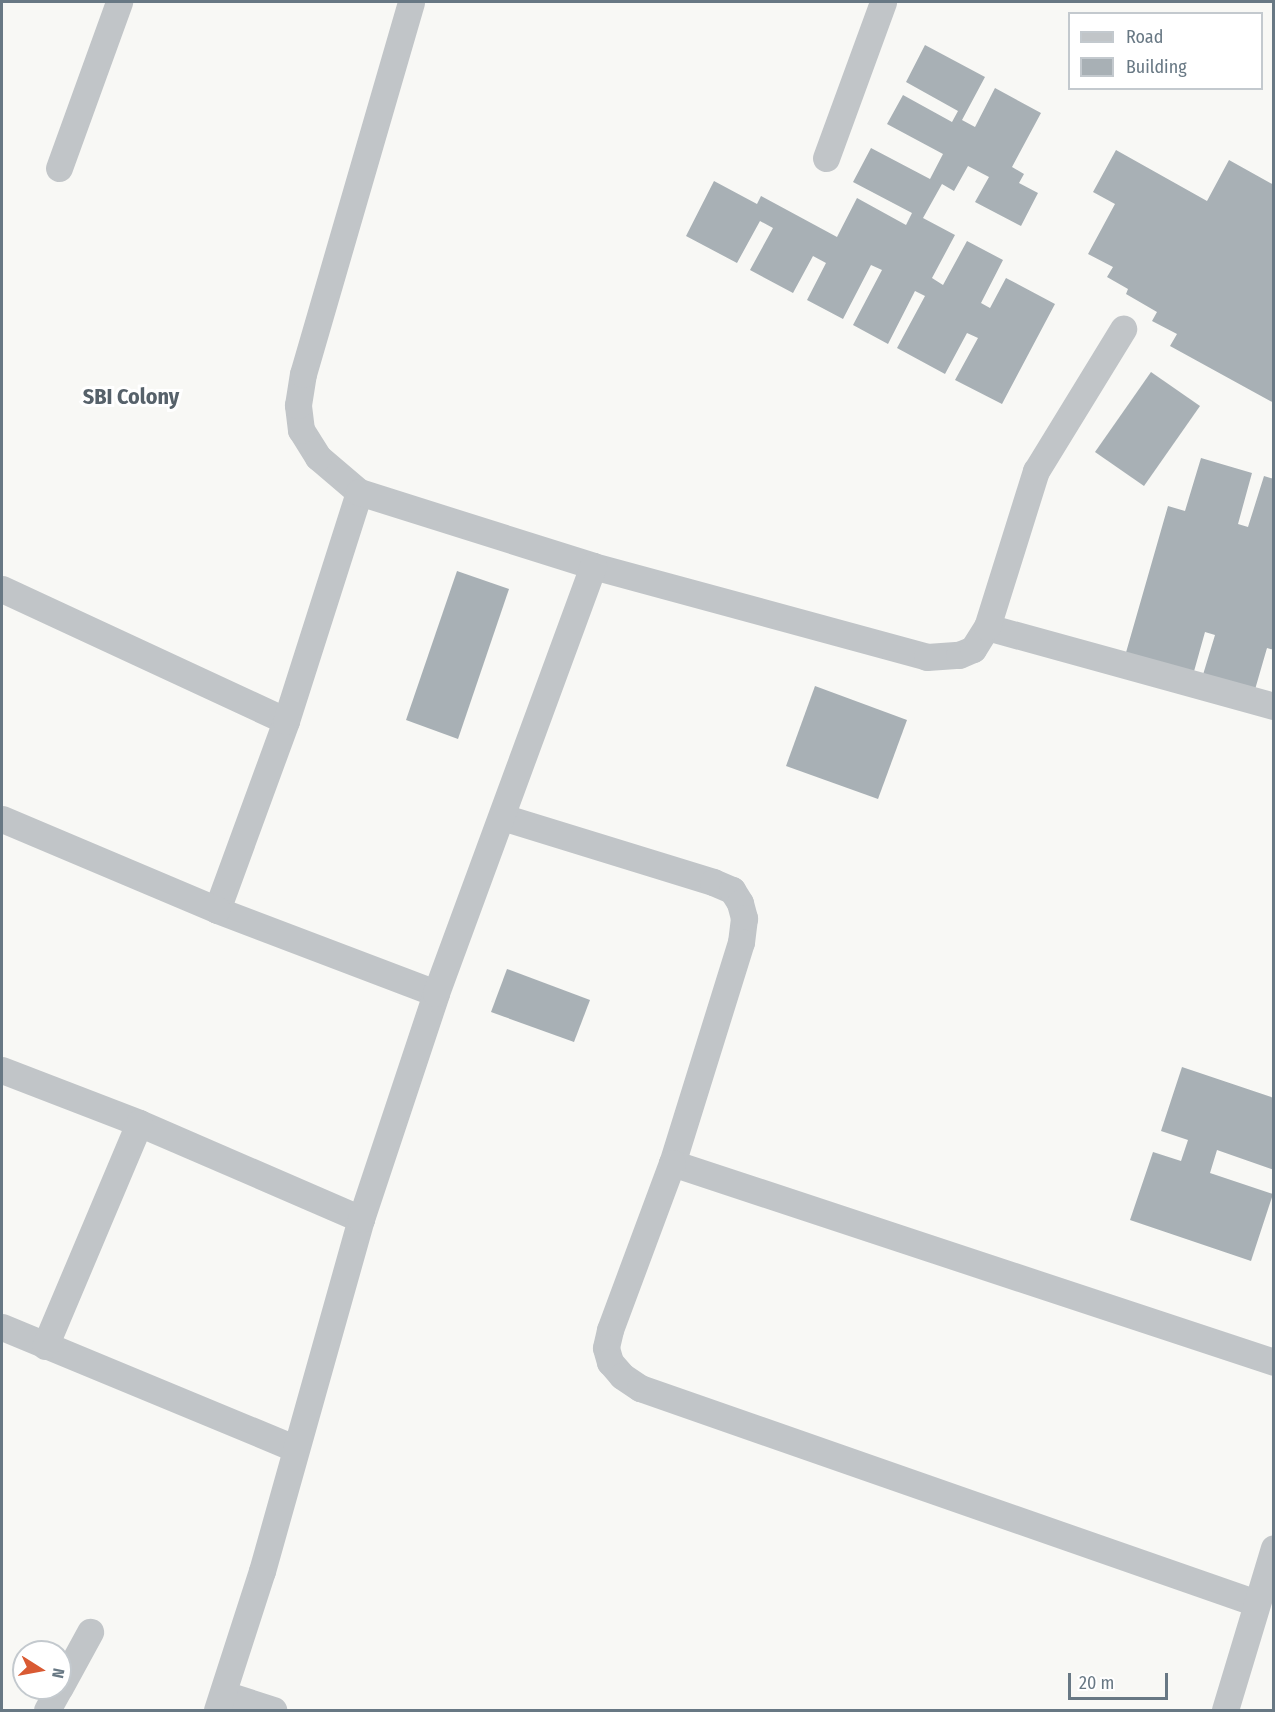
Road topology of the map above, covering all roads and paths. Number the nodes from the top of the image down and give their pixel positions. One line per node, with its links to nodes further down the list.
1 (119, 2): 5 (street)
2 (411, 2): 7 (street)
3 (883, 2): 4 (street)
4 (826, 158)
5 (59, 168)
6 (1123, 329): 10 (street)
7 (359, 492): 8 (street); 12 (street)
8 (592, 566): 10 (street); 13 (street)
9 (2, 589): 12 (street)
10 (987, 627): 11 (street)
11 (1274, 706)
12 (286, 721): 15 (street)
13 (502, 817): 16 (street); 19 (street)
14 (2, 819): 15 (street)
15 (218, 910): 16 (street)
16 (436, 993): 20 (street)
17 (2, 1070): 18 (street)
18 (139, 1123): 20 (street); 22 (street)
19 (672, 1163): 23 (street); 26 (street)
20 (361, 1219): 24 (street)
21 (2, 1327): 22 (street)
22 (45, 1346): 24 (street)
23 (1274, 1362)
24 (294, 1448): 29 (street)
25 (1274, 1548): 26 (street)
26 (1256, 1603): 31 (street)
27 (90, 1632): 28 (street)
28 (72, 1665)
29 (220, 1702): 30 (street)
30 (273, 1710)
31 (1226, 1710)

